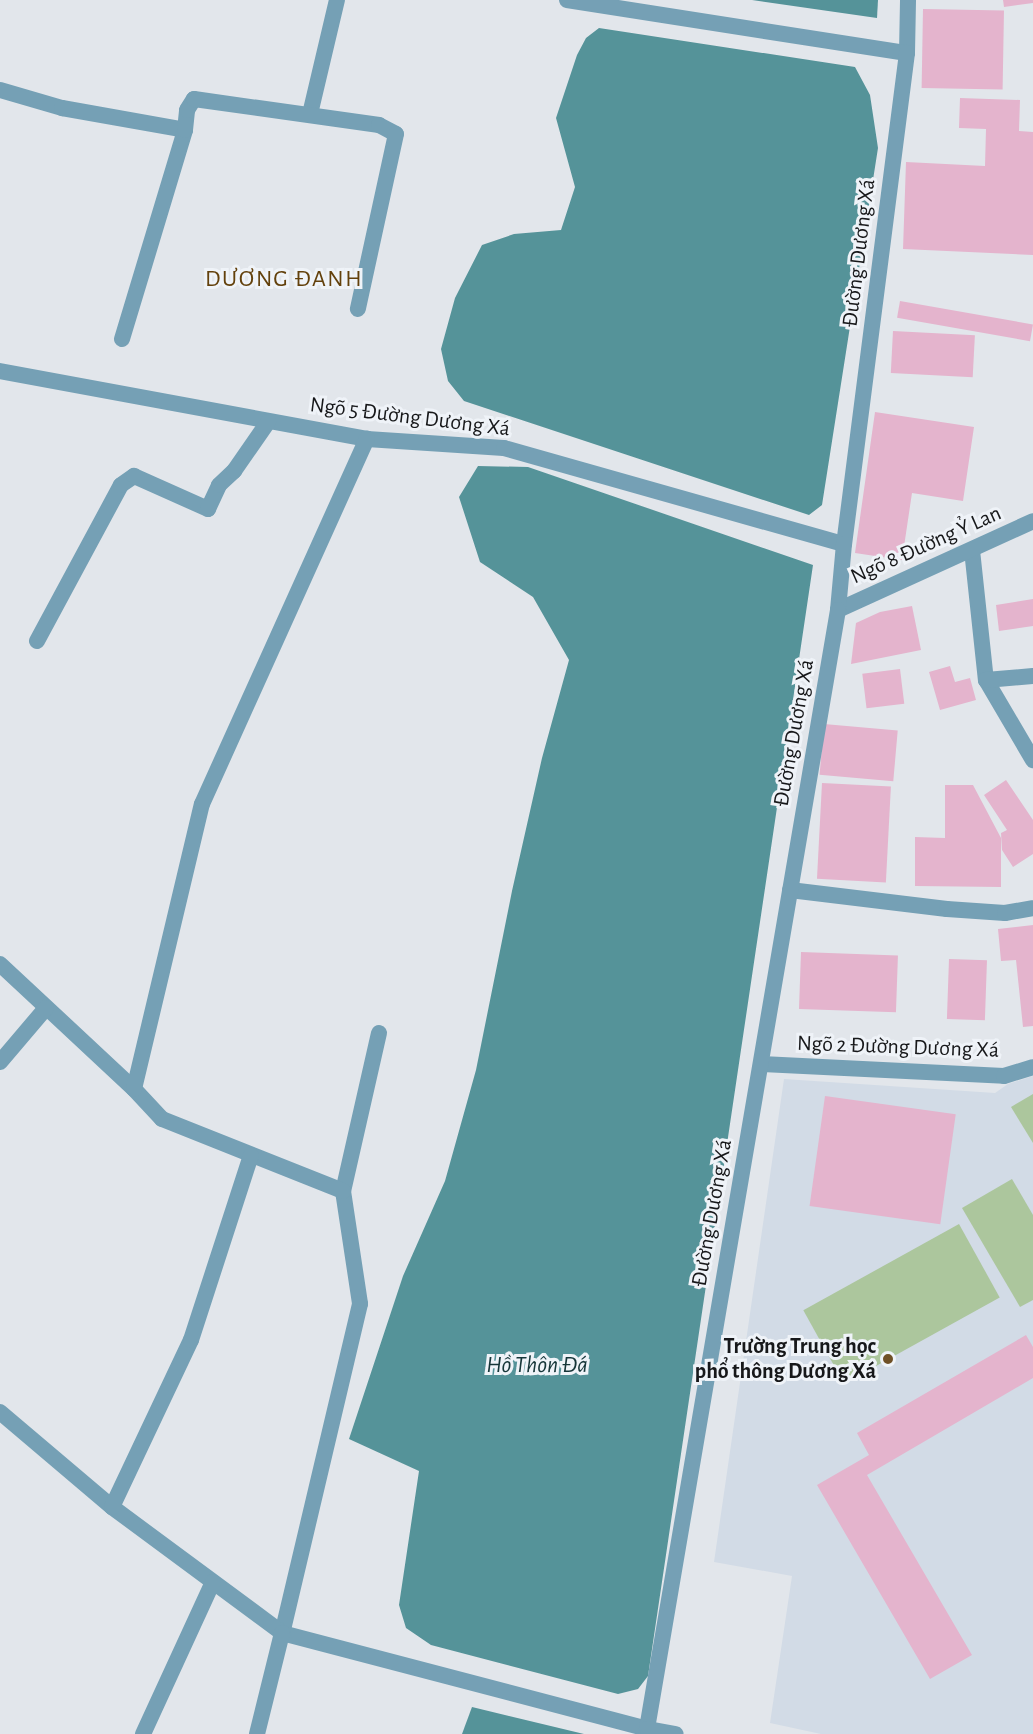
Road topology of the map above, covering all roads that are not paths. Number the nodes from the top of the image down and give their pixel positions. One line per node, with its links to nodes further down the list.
1 (337, 0): 7 (street)
2 (567, 0): 4 (street)
3 (908, 0): 5 (street, Đường Dương Xá)
4 (590, 2): 5 (street)
5 (907, 52): 15 (street, Đường Dương Xá)
6 (0, 90): 8 (street)
7 (310, 114): 8 (street); 9 (street)
8 (185, 130): 10 (street)
9 (358, 309)
10 (122, 339)
11 (0, 371): 12 (street, Ngõ 5 Đường Dương Xá)
12 (268, 422): 13 (street, Ngõ 5 Đường Dương Xá); 18 (street)
13 (367, 439): 15 (street, Ngõ 5 Đường Dương Xá); 30 (street)
14 (1033, 521): 16 (street, Ngõ 8 Đường Ỷ Lan)
15 (844, 544): 17 (street, Đường Dương Xá)
16 (972, 550): 17 (street, Ngõ 8 Đường Ỷ Lan); 20 (street)
17 (838, 610): 22 (street, Đường Dương Xá)
18 (37, 641)
19 (1033, 676): 20 (street)
20 (986, 680): 21 (street)
21 (1033, 760)
22 (790, 890): 23 (street); 28 (street, Đường Dương Xá)
23 (1033, 908)
24 (0, 964): 25 (street)
25 (46, 1008): 27 (street); 30 (street)
26 (379, 1033): 32 (street)
27 (0, 1062)
28 (760, 1064): 29 (street, Ngõ 2 Đường Dương Xá); 37 (street, Đường Dương Xá)
29 (1033, 1067)
30 (134, 1089): 31 (street)
31 (251, 1155): 32 (street); 34 (street)
32 (343, 1191): 36 (street)
33 (0, 1412): 34 (street)
34 (112, 1508): 35 (street)
35 (213, 1582): 36 (street); 38 (street)
36 (282, 1633): 37 (street); 39 (street)
37 (647, 1731): 40 (street)
38 (143, 1734)
39 (257, 1734)
40 (676, 1734)

